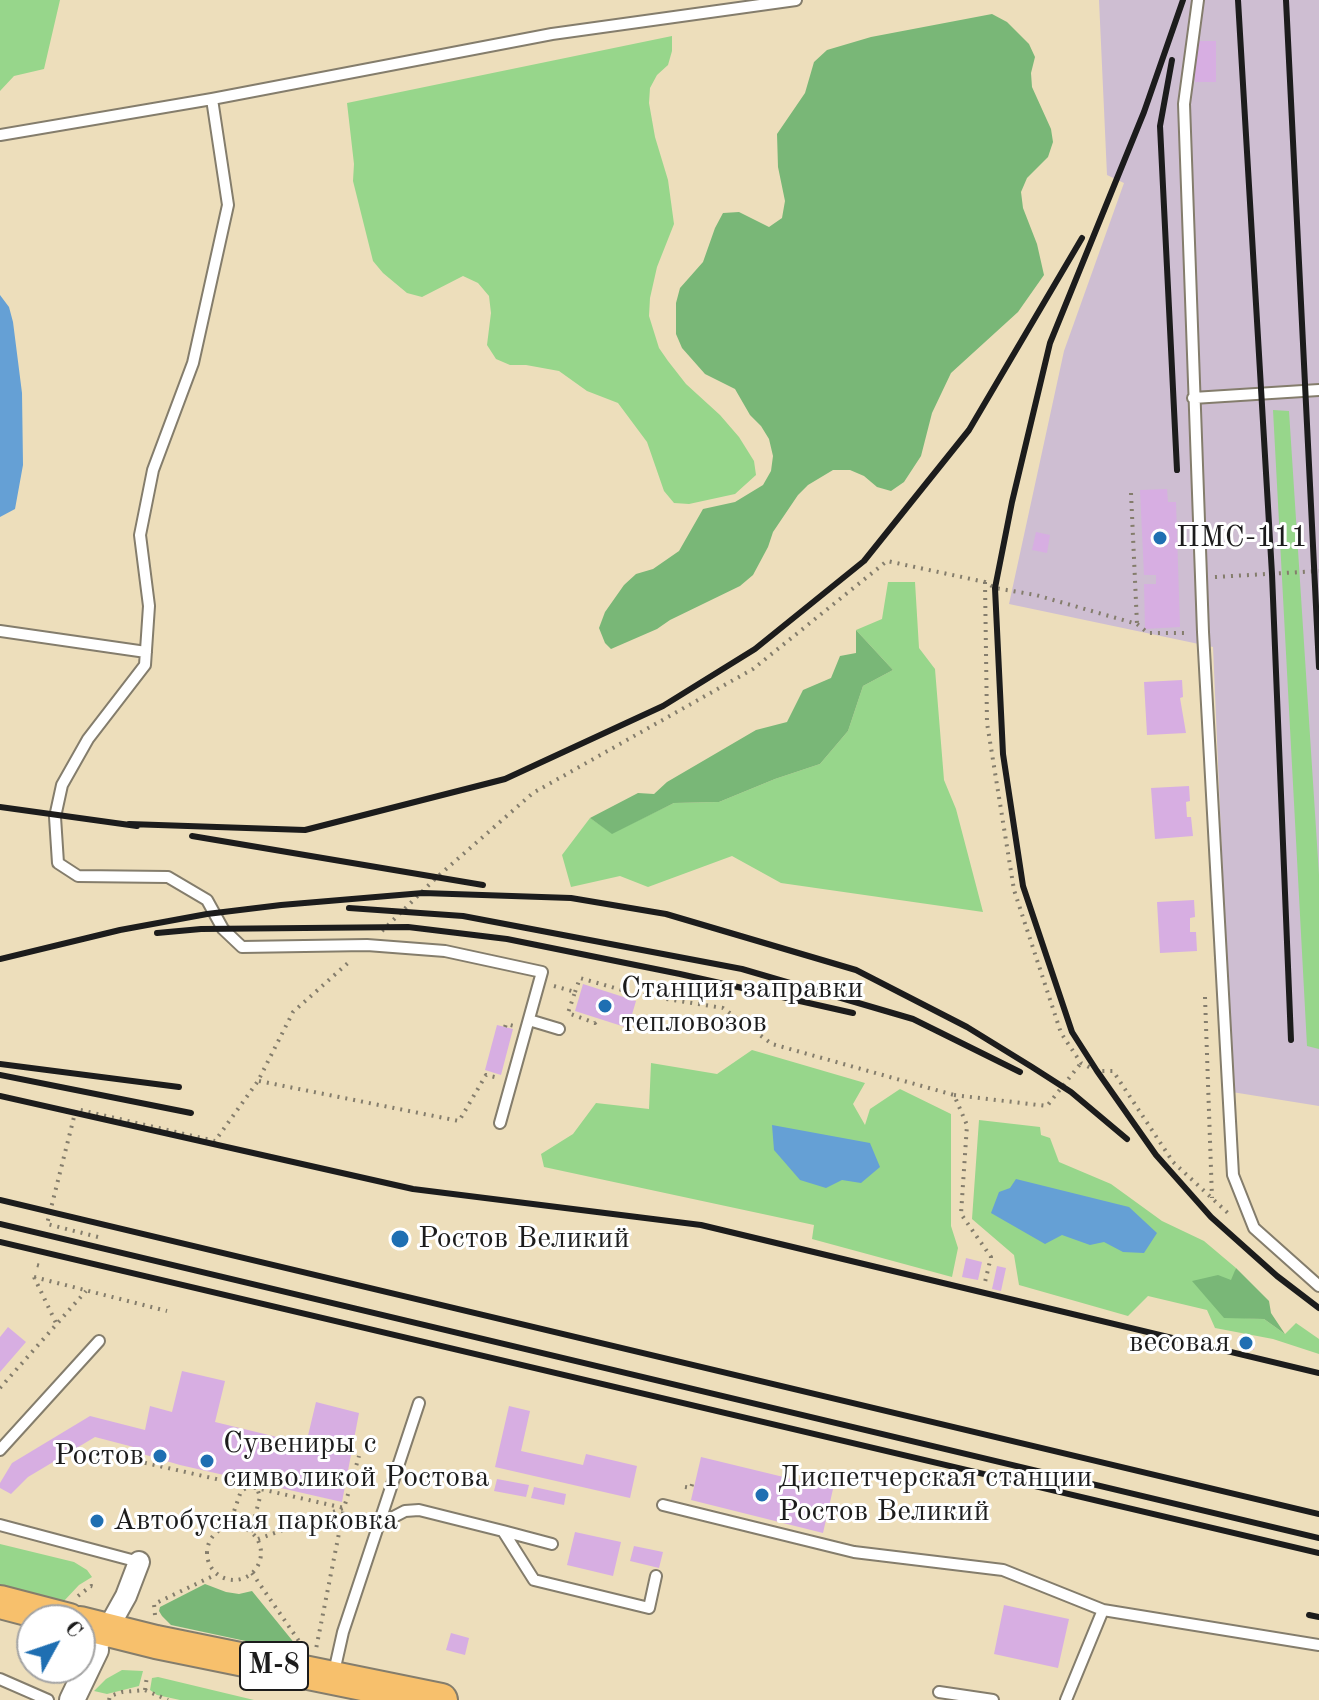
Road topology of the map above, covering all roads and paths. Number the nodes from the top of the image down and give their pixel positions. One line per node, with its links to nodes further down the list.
1 (796, 0): 3 (lane)
2 (1198, 0): 6 (lane)
3 (212, 99): 4 (lane); 14 (lane)
4 (0, 135)
5 (1319, 390): 6 (lane)
6 (1193, 398): 9 (lane)
7 (1131, 493): 11 (path)
8 (1319, 571): 9 (path)
9 (1200, 578): 29 (lane)
10 (985, 582): 11 (path); 15 (path); 19 (path)
11 (1137, 624): 13 (path)
12 (0, 631): 14 (lane)
13 (1175, 633)
14 (146, 652): 15 (lane)
15 (367, 945): 17 (lane); 21 (path)
16 (575, 992): 22 (path)
17 (529, 1020): 18 (lane); 23 (lane)
18 (559, 1029)
19 (1081, 1063): 22 (path); 24 (path)
20 (486, 1075): 21 (path)
21 (258, 1081): 25 (path)
22 (954, 1095): 28 (path)
23 (500, 1123)
24 (1232, 1216)
25 (98, 1237)
26 (37, 1265): 27 (path)
27 (44, 1267)
28 (985, 1282)
29 (1319, 1286)
30 (86, 1291): 31 (path); 32 (path); 32 (path)
31 (167, 1311)
32 (57, 1325): 34 (path)
33 (99, 1341): 36 (lane)
34 (0, 1388)
35 (419, 1403): 46 (lane)
36 (0, 1450)
37 (359, 1456): 45 (path)
38 (137, 1461): 42 (path)
39 (249, 1480): 42 (path)
40 (695, 1482): 43 (path)
41 (257, 1485): 42 (path); 45 (path); 50 (path)
42 (248, 1487): 48 (path)
43 (685, 1487)
44 (663, 1505): 59 (lane)
45 (344, 1508): 51 (path); 64 (path)
46 (380, 1524): 49 (lane); 64 (lane)
47 (0, 1525): 53 (lane)
48 (229, 1526): 50 (path); 55 (path)
49 (503, 1531): 52 (lane); 56 (lane)
50 (251, 1532): 51 (path)
51 (258, 1539): 54 (path)
52 (552, 1544)
53 (139, 1562): 60 (street)
54 (252, 1573): 55 (path); 64 (path)
55 (216, 1574): 61 (path)
56 (656, 1576)
57 (98, 1588): 58 (path)
58 (76, 1604)
59 (1103, 1610): 63 (lane); 74 (lane)
60 (96, 1620)
61 (157, 1620)
62 (96, 1631): 64 (highway, М-8)
63 (1319, 1645)
64 (329, 1672): 72 (highway, М-8)
65 (147, 1676): 67 (path)
66 (0, 1679): 69 (lane)
67 (145, 1690): 70 (path); 71 (path)
68 (939, 1692): 73 (lane)
69 (48, 1700)
70 (109, 1700)
71 (168, 1700)
72 (441, 1700)
73 (993, 1700)
74 (1066, 1700)

